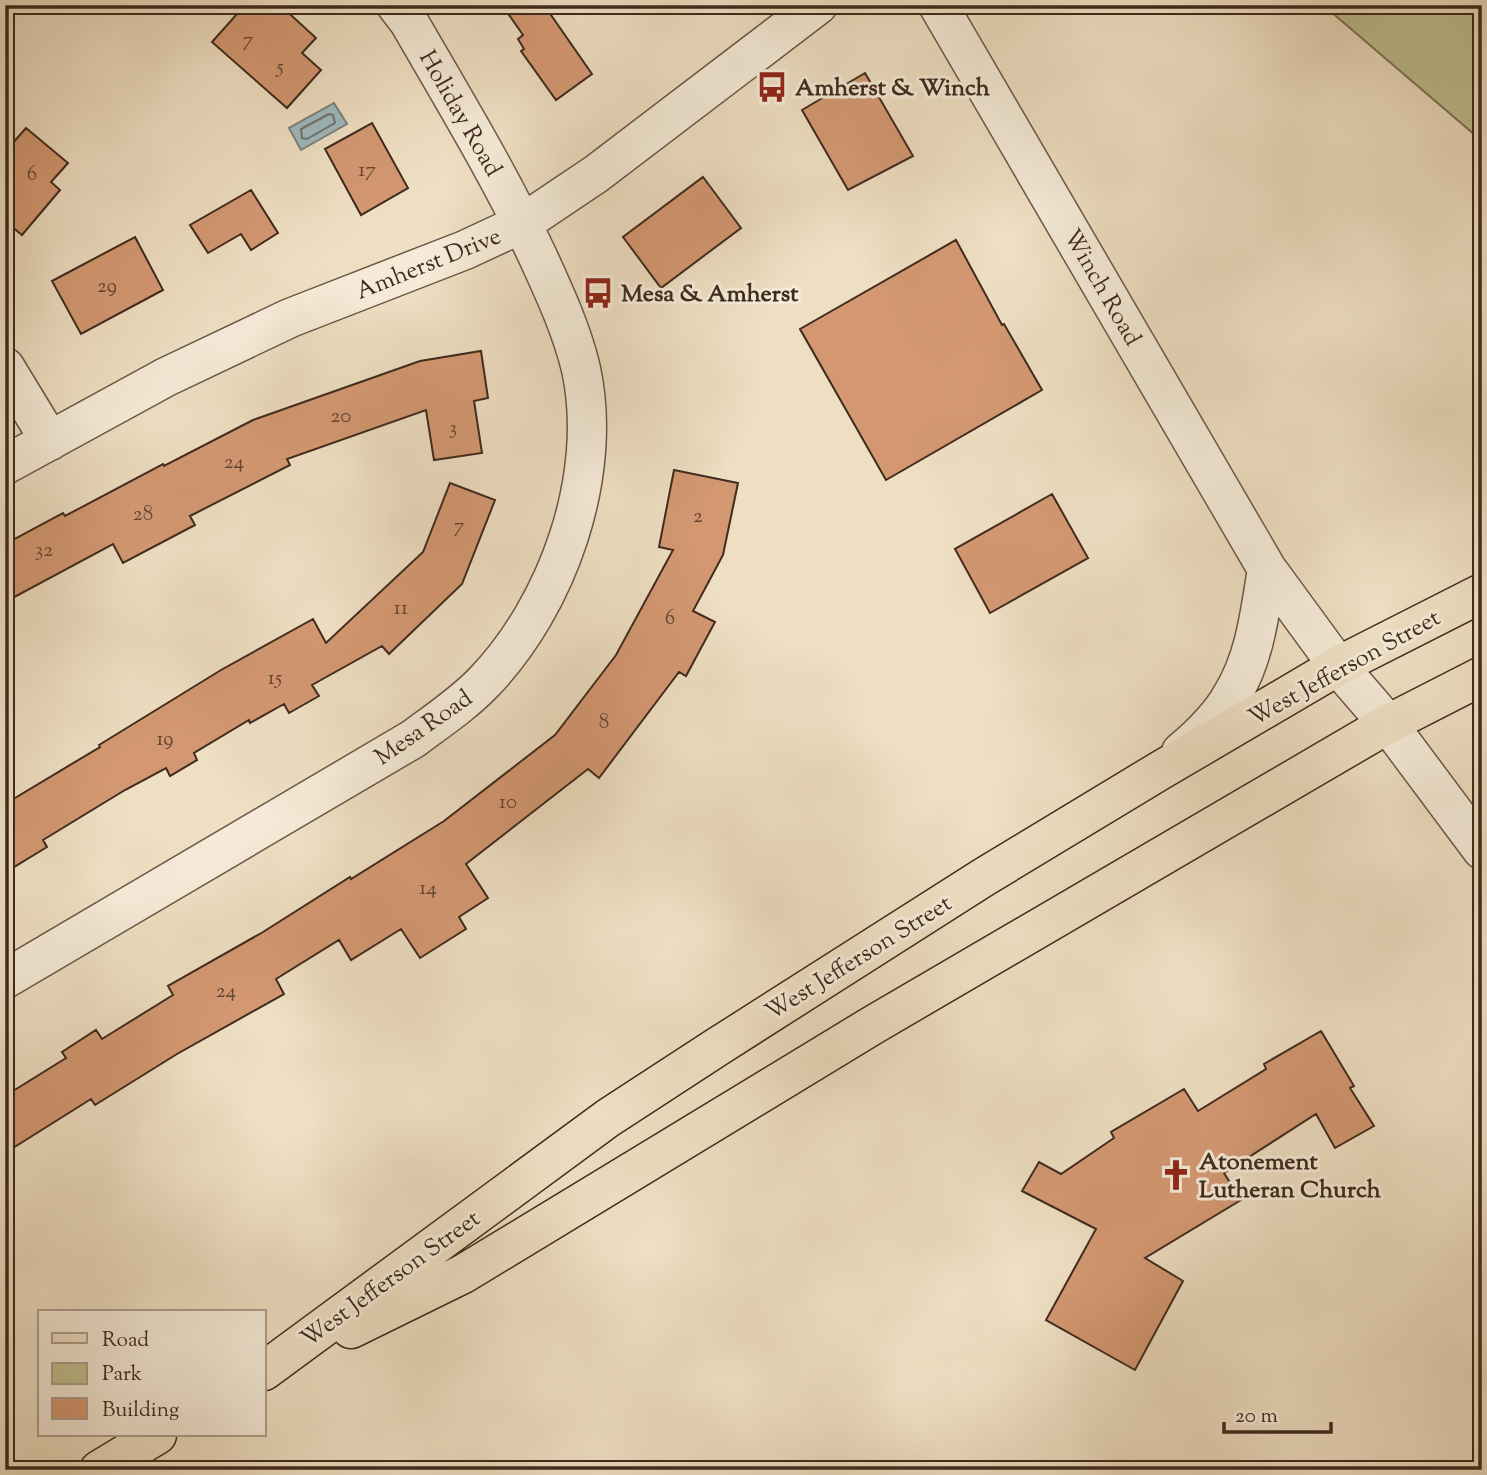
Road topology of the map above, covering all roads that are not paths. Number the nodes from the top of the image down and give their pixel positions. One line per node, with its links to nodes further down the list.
1 (396, 5): 4 (street, Holiday Road)
2 (817, 5): 4 (street, Amherst Drive)
3 (937, 5): 8 (street, Winch Road)
4 (523, 223): 6 (street, Amherst Drive); 15 (street, Mesa Road)
5 (5, 366): 6 (street)
6 (50, 441): 7 (street, Amherst Drive)
7 (5, 465)
8 (1268, 569): 10 (street, Winch Road); 13 (street)
9 (1482, 593): 10 (main road, West Jefferson Street)
10 (1338, 666): 12 (street, Winch Road); 13 (main road, West Jefferson Street)
11 (1482, 676): 12 (main road, West Jefferson Street)
12 (1388, 723): 14 (street, Winch Road); 17 (main road, West Jefferson Street)
13 (1161, 770): 16 (main road, West Jefferson Street)
14 (1482, 850)
15 (5, 979)
16 (266, 1370)
17 (266, 1370)
18 (155, 1436): 19 (main road)
19 (99, 1470)

